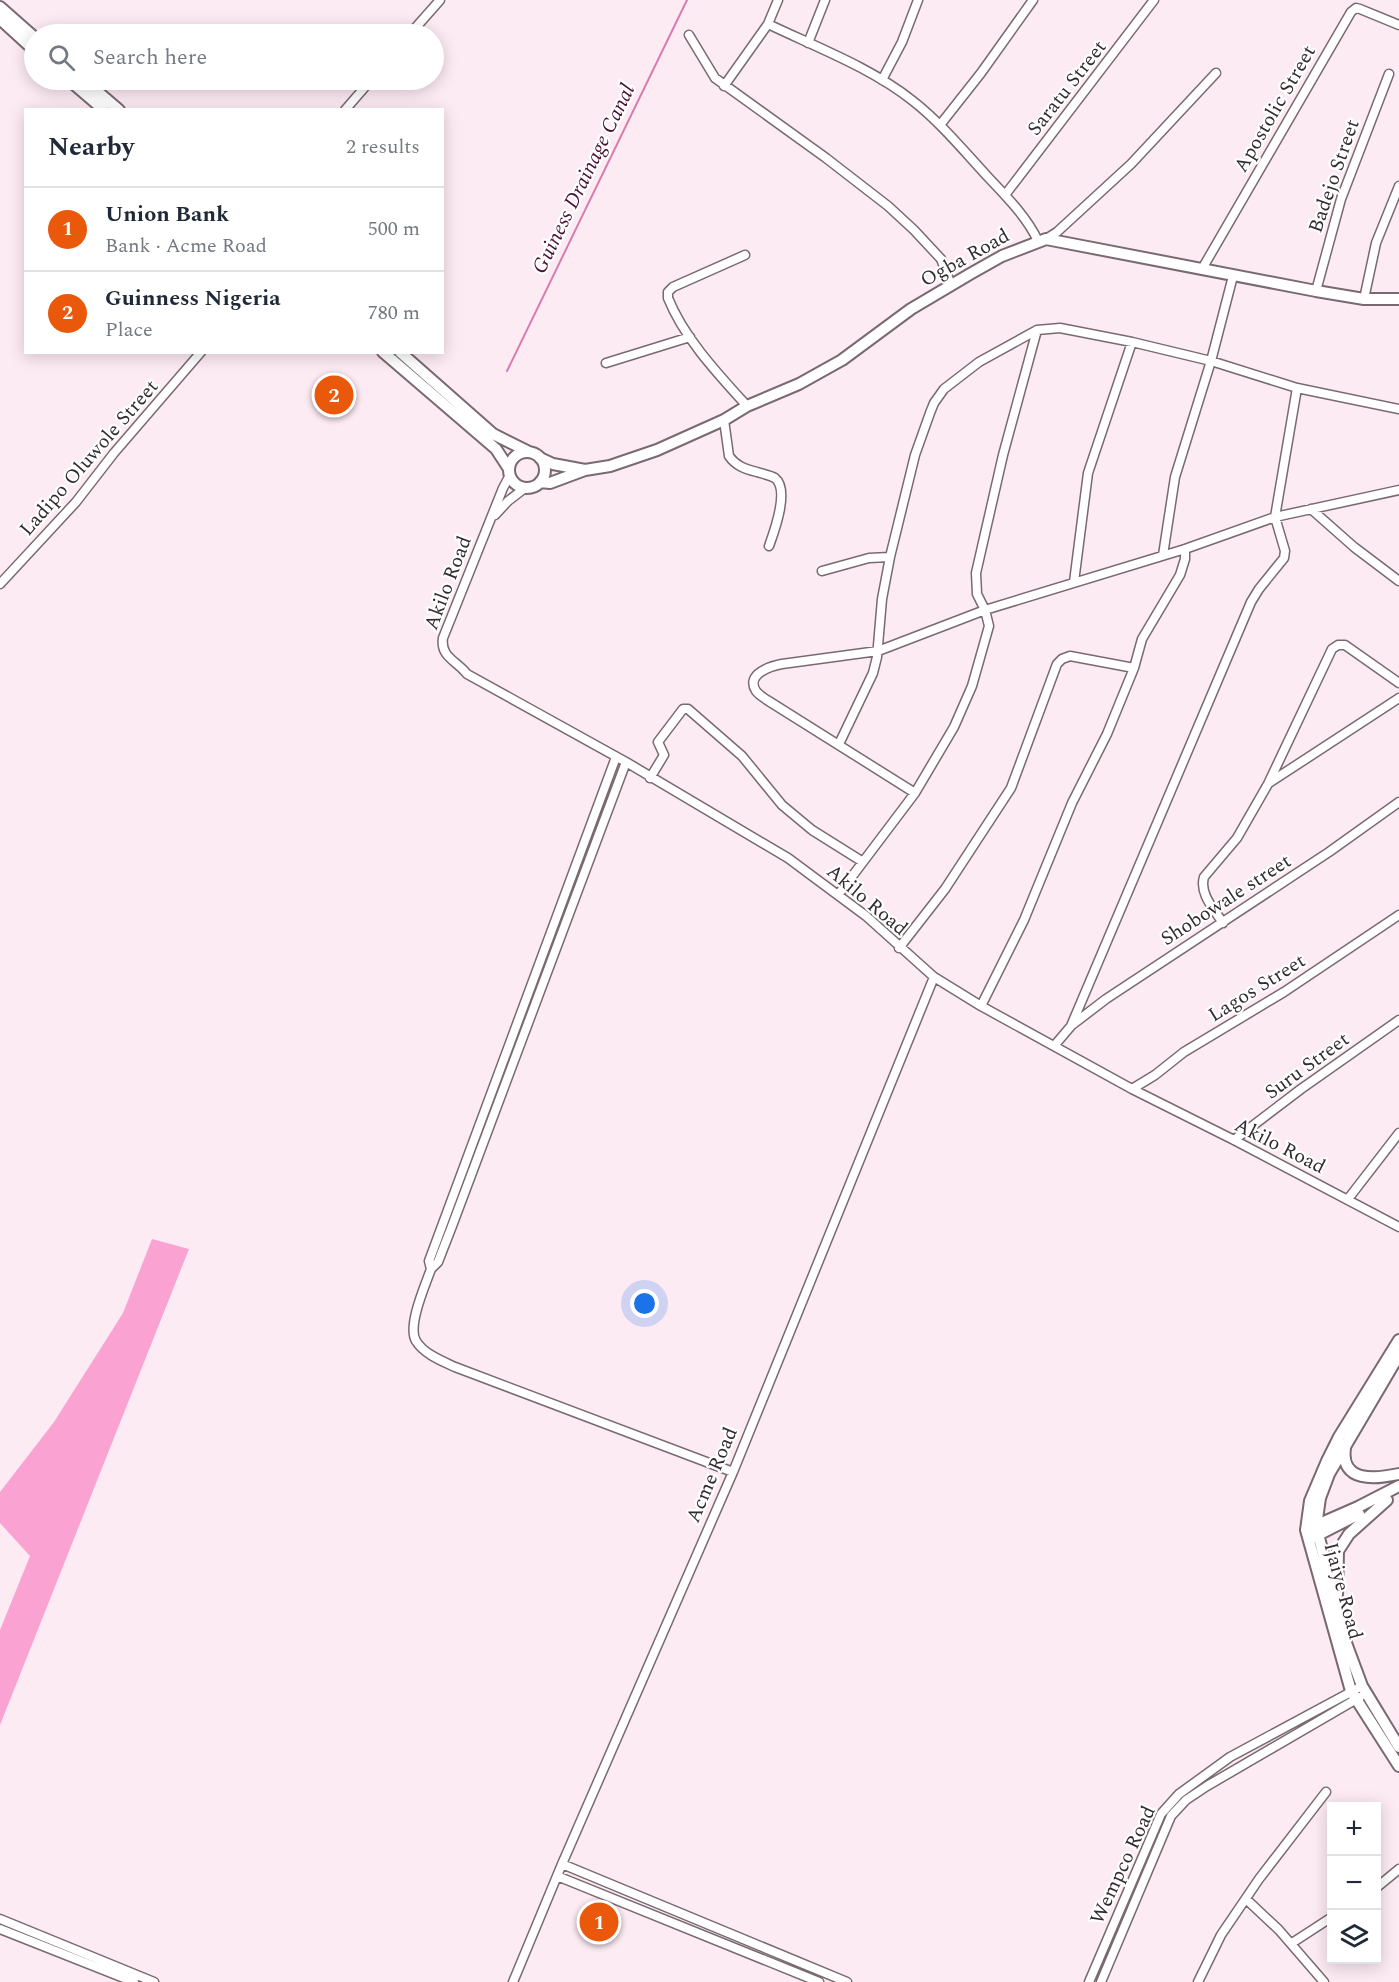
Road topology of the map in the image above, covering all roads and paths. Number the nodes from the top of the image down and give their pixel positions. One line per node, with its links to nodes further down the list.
1 (440, 0): 9 (street)
2 (778, 0): 10 (street)
3 (825, 0): 15 (street)
4 (918, 0): 18 (street)
5 (1033, 0): 26 (street)
6 (1154, 0): 28 (street, Saratu Street)
7 (0, 7): 12 (main road)
8 (0, 19): 14 (main road)
9 (419, 24)
10 (768, 24): 15 (street); 19 (street)
11 (1399, 25): 31 (street, Apostolic Street)
12 (24, 28)
13 (689, 35): 19 (street)
14 (24, 41)
15 (808, 43): 18 (street)
16 (1216, 72): 29 (street)
17 (1389, 74): 34 (street, Badejo Street)
18 (882, 80): 26 (street)
19 (724, 86): 33 (street)
20 (81, 90): 23 (main road)
21 (96, 90): 24 (main road)
22 (362, 90): 25 (street)
23 (102, 108)
24 (117, 108)
25 (347, 108)
26 (940, 125): 28 (street)
27 (1399, 186): 35 (street)
28 (1005, 195): 29 (street)
29 (1042, 240): 31 (main road); 33 (main road, Ogba Road)
30 (745, 255): 38 (street)
31 (1202, 269): 32 (main road)
32 (1233, 276): 34 (main road); 43 (street)
33 (951, 285): 46 (main road, Ogba Road)
34 (1316, 291): 35 (main road)
35 (1364, 299): 36 (main road)
36 (1399, 299)
37 (1037, 330): 39 (street); 62 (street); 67 (street)
38 (690, 337): 44 (street); 46 (street)
39 (1132, 342): 43 (street); 65 (street)
40 (199, 354): 66 (street, Ladipo Oluwole Street)
41 (385, 354): 52 (main road)
42 (402, 354): 49 (main road)
43 (1211, 361): 45 (street); 61 (street)
44 (606, 363)
45 (1297, 388): 47 (street); 57 (street)
46 (747, 406): 48 (main road, Ogba Road)
47 (1399, 409)
48 (724, 420): 51 (main road, Ogba Road); 59 (street)
49 (529, 452): 50 (main road); 52 (main road)
50 (540, 458): 51 (main road, Ogba Road); 53 (main road)
51 (585, 470): 53 (main road, Ogba Road)
52 (510, 472): 54 (main road); 58 (street, Akilo Road)
53 (540, 482): 54 (main road)
54 (525, 488): 58 (street, Akilo Road)
55 (1399, 490): 56 (street)
56 (1311, 509): 57 (street); 64 (street)
57 (1275, 517): 60 (street); 87 (street)
58 (490, 523): 73 (street, Akilo Road)
59 (769, 546)
60 (1185, 549): 61 (street); 69 (street)
61 (1163, 555): 65 (street)
62 (890, 557): 63 (street); 68 (street)
63 (822, 571)
64 (1399, 581)
65 (1074, 582): 67 (street)
66 (0, 584)
67 (985, 610): 68 (street); 77 (street)
68 (878, 651): 72 (street); 72 (street)
69 (1134, 668): 83 (street); 85 (street)
70 (1399, 682): 76 (street)
71 (1399, 698): 76 (street)
72 (839, 744): 77 (street)
73 (616, 757): 74 (street, Akilo Road); 90 (street)
74 (626, 762): 75 (street, Akilo Road); 91 (street)
75 (650, 778): 79 (street); 80 (street, Akilo Road)
76 (1268, 784): 82 (street)
77 (915, 793): 79 (street)
78 (1399, 802): 82 (street, Shobowale street)
79 (863, 862): 80 (street)
80 (838, 895): 83 (street, Akilo Road)
81 (1399, 915): 89 (street, Lagos Street)
82 (1223, 923): 87 (street, Shobowale street)
83 (899, 948): 84 (street, Akilo Road)
84 (934, 977): 85 (street, Akilo Road); 100 (street, Acme Road)
85 (981, 1006): 88 (street, Akilo Road)
86 (1399, 1020): 93 (street, Suru Street)
87 (1071, 1026): 88 (street)
88 (1054, 1046): 89 (street, Akilo Road)
89 (1132, 1089): 93 (street, Akilo Road)
90 (480, 1123): 91 (street); 95 (street)
91 (490, 1126): 95 (street)
92 (1399, 1133): 94 (street)
93 (1234, 1140): 94 (street, Akilo Road)
94 (1348, 1199): 96 (street, Akilo Road)
95 (448, 1225): 100 (street)
96 (1399, 1227)
97 (1399, 1340): 105 (main road)
98 (1399, 1355): 99 (main road)
99 (1346, 1445): 101 (main road); 105 (main road)
100 (732, 1472): 111 (street, Acme Road)
101 (1399, 1474)
102 (1399, 1486): 105 (main road)
103 (1399, 1494): 104 (main road)
104 (1387, 1500): 105 (main road); 106 (main road)
105 (1312, 1533): 106 (main road, Ijaiye Road); 107 (main road, Ijaiye Road)
106 (1336, 1607): 107 (main road, Ijaiye Road)
107 (1359, 1692): 108 (main road, Ijaiye Road); 109 (main road, Ijaiye Road); 127 (street, Wempco Road); 128 (street, Wempco Road)
108 (1399, 1747)
109 (1399, 1766)
110 (1326, 1792): 115 (street)
111 (562, 1864): 113 (street, Acme Road); 116 (street)
112 (1399, 1869): 114 (street)
113 (557, 1876): 117 (street); 124 (street, Acme Road)
114 (1381, 1885)
115 (1246, 1899): 121 (street); 129 (street)
116 (662, 1905): 117 (street); 126 (street)
117 (658, 1916): 125 (street)
118 (0, 1920): 123 (street)
119 (1327, 1920): 121 (street)
120 (0, 1929): 122 (street)
121 (1292, 1943): 130 (street)
122 (134, 1982)
123 (154, 1982)
124 (513, 1982)
125 (819, 1982)
126 (847, 1982)
127 (1089, 1982)
128 (1101, 1982)
129 (1198, 1982)
130 (1324, 1982)

